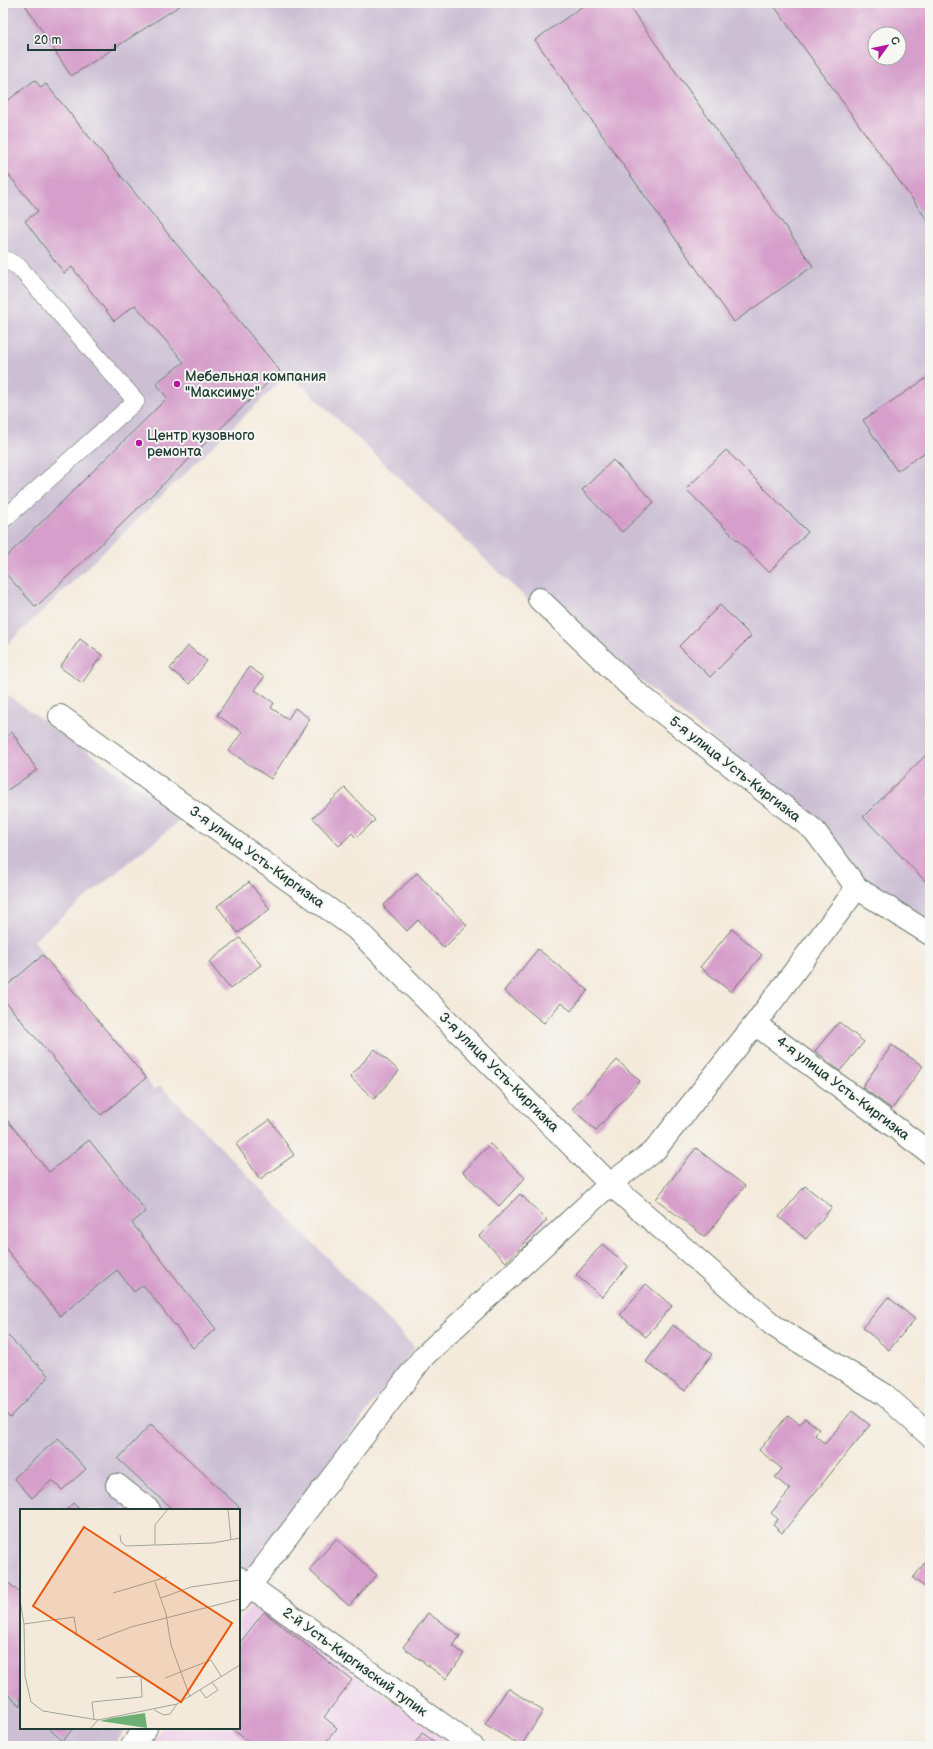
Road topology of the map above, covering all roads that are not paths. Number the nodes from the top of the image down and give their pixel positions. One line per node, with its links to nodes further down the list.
1 (3, 258): 2 (lane)
2 (3, 520)
3 (539, 599): 5 (street, 5-я улица Усть-Киргизка)
4 (60, 716): 9 (street, 3-я улица Усть-Киргизка)
5 (857, 888): 6 (street, 5-я улица Усть-Киргизка); 7 (street)
6 (930, 934)
7 (755, 1024): 8 (street, 4-я улица Усть-Киргизка); 9 (street)
8 (930, 1153)
9 (610, 1184): 10 (street, 3-я улица Усть-Киргизка); 13 (street)
10 (930, 1436)
11 (116, 1485): 12 (street)
12 (148, 1509)
13 (242, 1588): 16 (street, 2-й Усть-Киргизский тупик)
14 (145, 1729): 15 (street)
15 (132, 1746)
16 (472, 1746)

